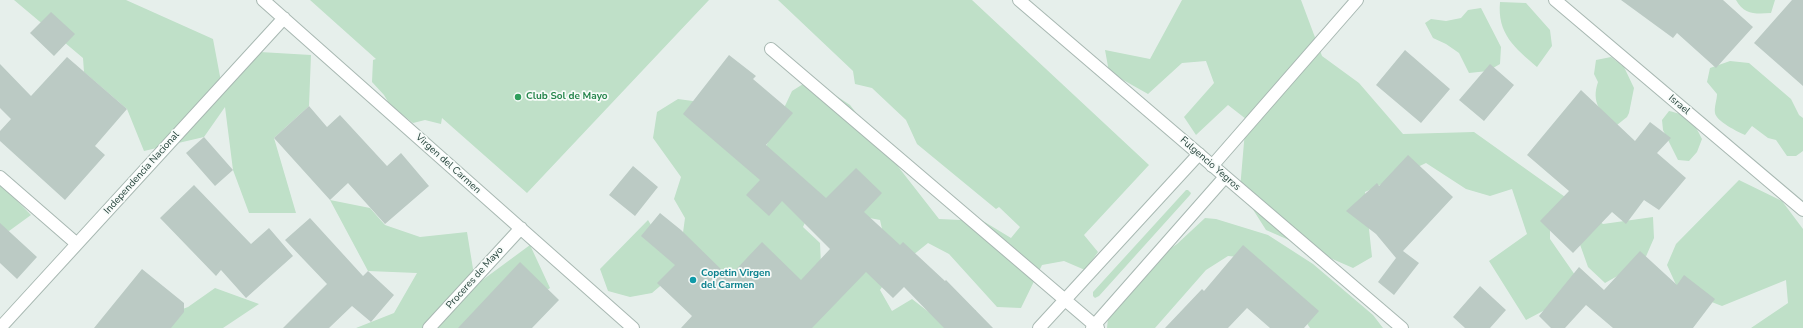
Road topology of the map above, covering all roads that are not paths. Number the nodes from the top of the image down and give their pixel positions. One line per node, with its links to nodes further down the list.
1 (263, 0): 5 (street, Virgen del Carmen)
2 (1019, 0): 7 (street, Fulgencio Yegros)
3 (1357, 0): 8 (street)
4 (1556, 0): 11 (street, Israel)
5 (284, 18): 12 (street, Virgen del Carmen); 13 (street, Independencia Nacional)
6 (771, 49): 14 (street)
7 (1199, 154): 8 (street, Fulgencio Yegros); 14 (street)
8 (1212, 166): 10 (street, Fulgencio Yegros)
9 (0, 177): 13 (street)
10 (1225, 177): 15 (street); 20 (street, Fulgencio Yegros)
11 (1803, 210)
12 (521, 228): 17 (street, Proceres de Mayo); 18 (street, Virgen del Carmen)
13 (77, 244): 16 (street, Independencia Nacional)
14 (1064, 299): 15 (street); 19 (street)
15 (1095, 327)
16 (0, 328)
17 (430, 328)
18 (633, 328)
19 (1039, 328)
20 (1402, 328)

